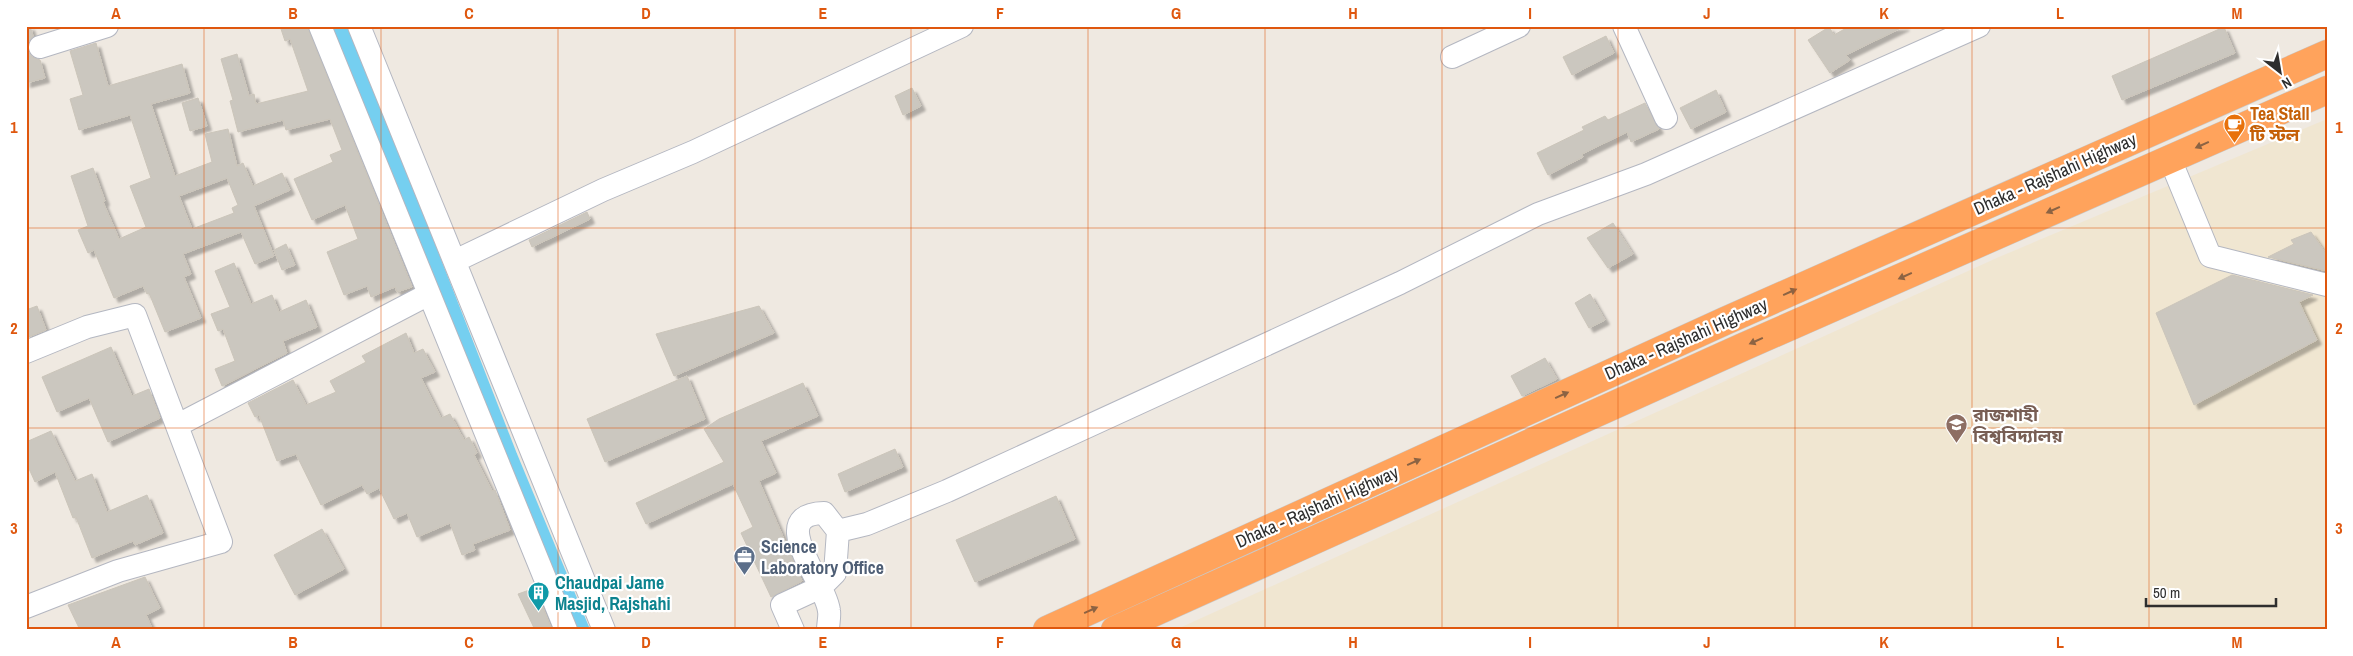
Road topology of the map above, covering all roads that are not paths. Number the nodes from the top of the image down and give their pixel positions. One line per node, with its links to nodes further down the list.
1 (107, 26): 8 (street)
2 (320, 26): 16 (street)
3 (358, 26): 14 (street)
4 (962, 26): 14 (street)
5 (1519, 26): 10 (street)
6 (1624, 26): 12 (street)
7 (1979, 26): 19 (street)
8 (40, 47)
9 (2327, 54): 26 (highway, Dhaka - Rajshahi Highway, one-way to 9)
10 (1452, 57)
11 (2327, 90): 13 (highway, Dhaka - Rajshahi Highway, one-way to 13)
12 (1666, 118)
13 (2170, 159): 15 (street); 27 (highway, Dhaka - Rajshahi Highway, one-way to 27)
14 (455, 261): 23 (street)
15 (2327, 285)
16 (429, 294): 18 (street); 22 (street)
17 (26, 352): 18 (street)
18 (178, 425): 21 (street)
19 (838, 531): 20 (street); 20 (street)
20 (821, 587): 24 (street); 25 (street)
21 (26, 607)
22 (566, 630)
23 (604, 630)
24 (793, 630)
25 (828, 630)
26 (1047, 630)
27 (1115, 630)

